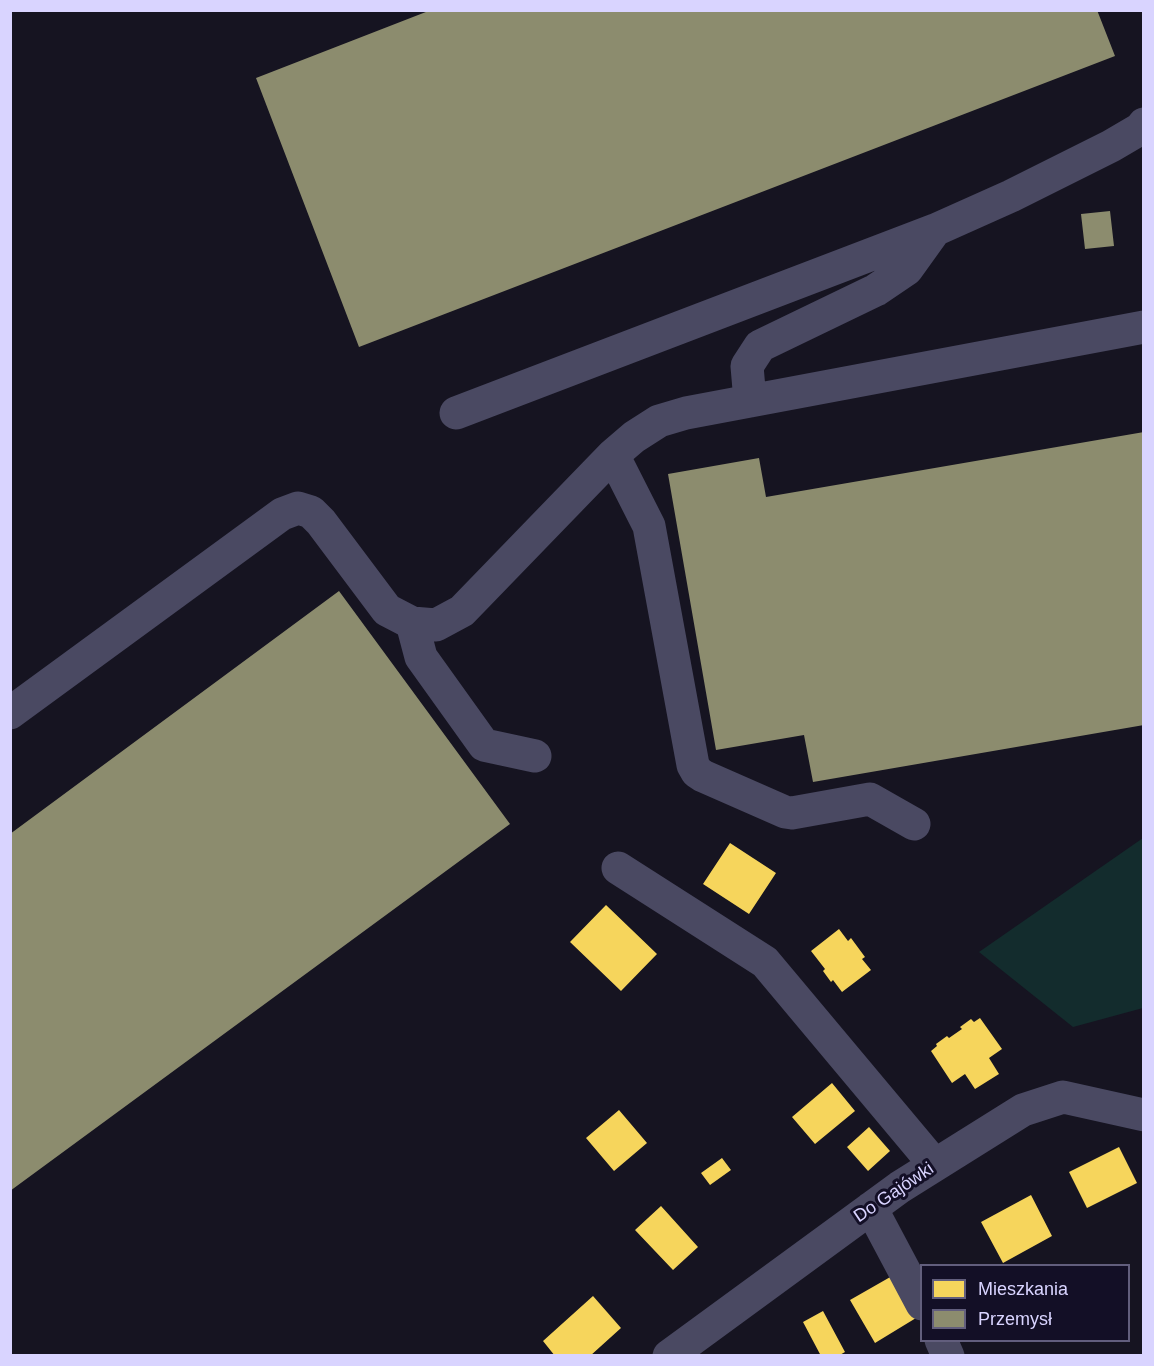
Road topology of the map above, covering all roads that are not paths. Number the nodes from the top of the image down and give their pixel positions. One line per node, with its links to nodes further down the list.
1 (1143, 124): 2 (street)
2 (935, 230): 4 (street); 5 (street)
3 (1143, 327): 4 (street)
4 (750, 401): 6 (street)
5 (456, 413)
6 (613, 455): 7 (street); 10 (street)
7 (412, 623): 8 (street); 9 (street)
8 (10, 713)
9 (535, 756)
10 (914, 824)
11 (618, 868): 13 (street)
12 (1143, 1115): 13 (street, Do Gajówki)
13 (935, 1165): 14 (street, Do Gajówki)
14 (871, 1208): 15 (street); 17 (street, Do Gajówki)
15 (920, 1302)
16 (941, 1342): 18 (street)
17 (669, 1356)
18 (948, 1356)

